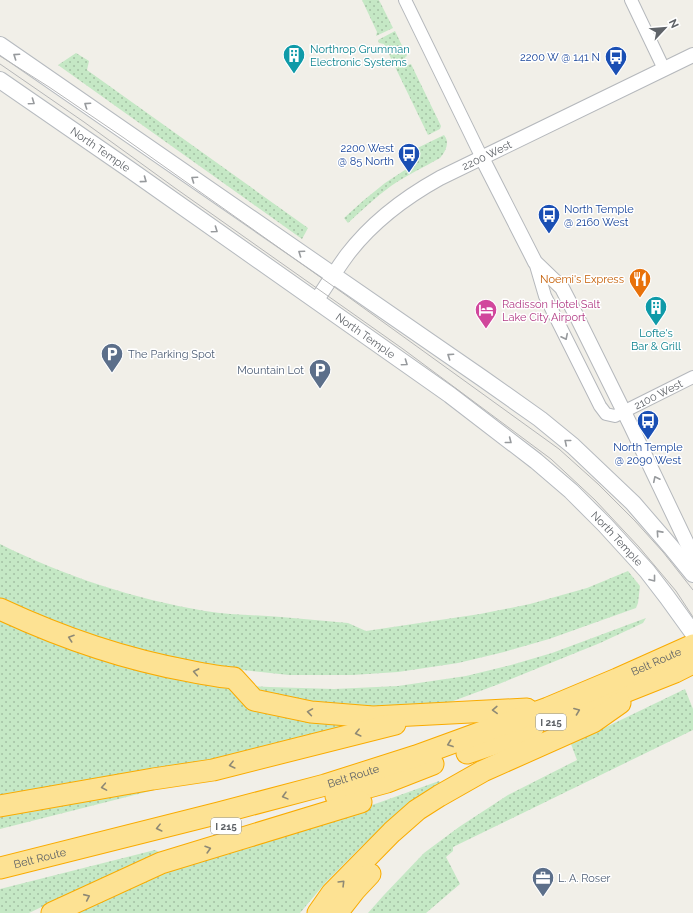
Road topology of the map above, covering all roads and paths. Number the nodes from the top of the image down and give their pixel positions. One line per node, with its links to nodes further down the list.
1 (405, 0): 7 (street)
2 (631, 0): 5 (street)
3 (0, 45): 9 (main road, one-way to 3)
4 (693, 55): 5 (street, 2200 West)
5 (664, 69): 7 (street, 2200 West)
6 (0, 80): 10 (main road, North Temple, one-way to 10)
7 (482, 158): 8 (street); 9 (street, 2200 West)
8 (535, 262): 12 (street); 12 (street, one-way to 12)
9 (333, 275): 10 (street, 2200 West); 14 (main road, one-way to 9)
10 (316, 301): 16 (main road, North Temple, one-way to 16)
11 (693, 377): 12 (street, 2100 West)
12 (624, 412): 13 (street, one-way to 12)
13 (693, 556)
14 (693, 574)
15 (0, 609): 21 (highway, one-way to 15)
16 (693, 633)
17 (693, 645): 18 (highway, Belt Route / I 215)
18 (678, 664): 19 (highway, Belt Route / I 215); 20 (highway, Belt Route / I 215)
19 (652, 681): 22 (highway); 23 (highway, Belt Route / I 215, one-way to 19)
20 (548, 708): 21 (highway, one-way to 21); 25 (highway, Belt Route / I 215, one-way to 25)
21 (436, 714): 24 (highway, one-way to 24)
22 (593, 722): 28 (highway, one-way to 22); 29 (highway)
23 (448, 759): 26 (highway, Belt Route / I 215); 27 (highway, one-way to 23)
24 (0, 806)
25 (0, 868)
26 (0, 883)
27 (52, 913)
28 (318, 913)
29 (337, 913)

